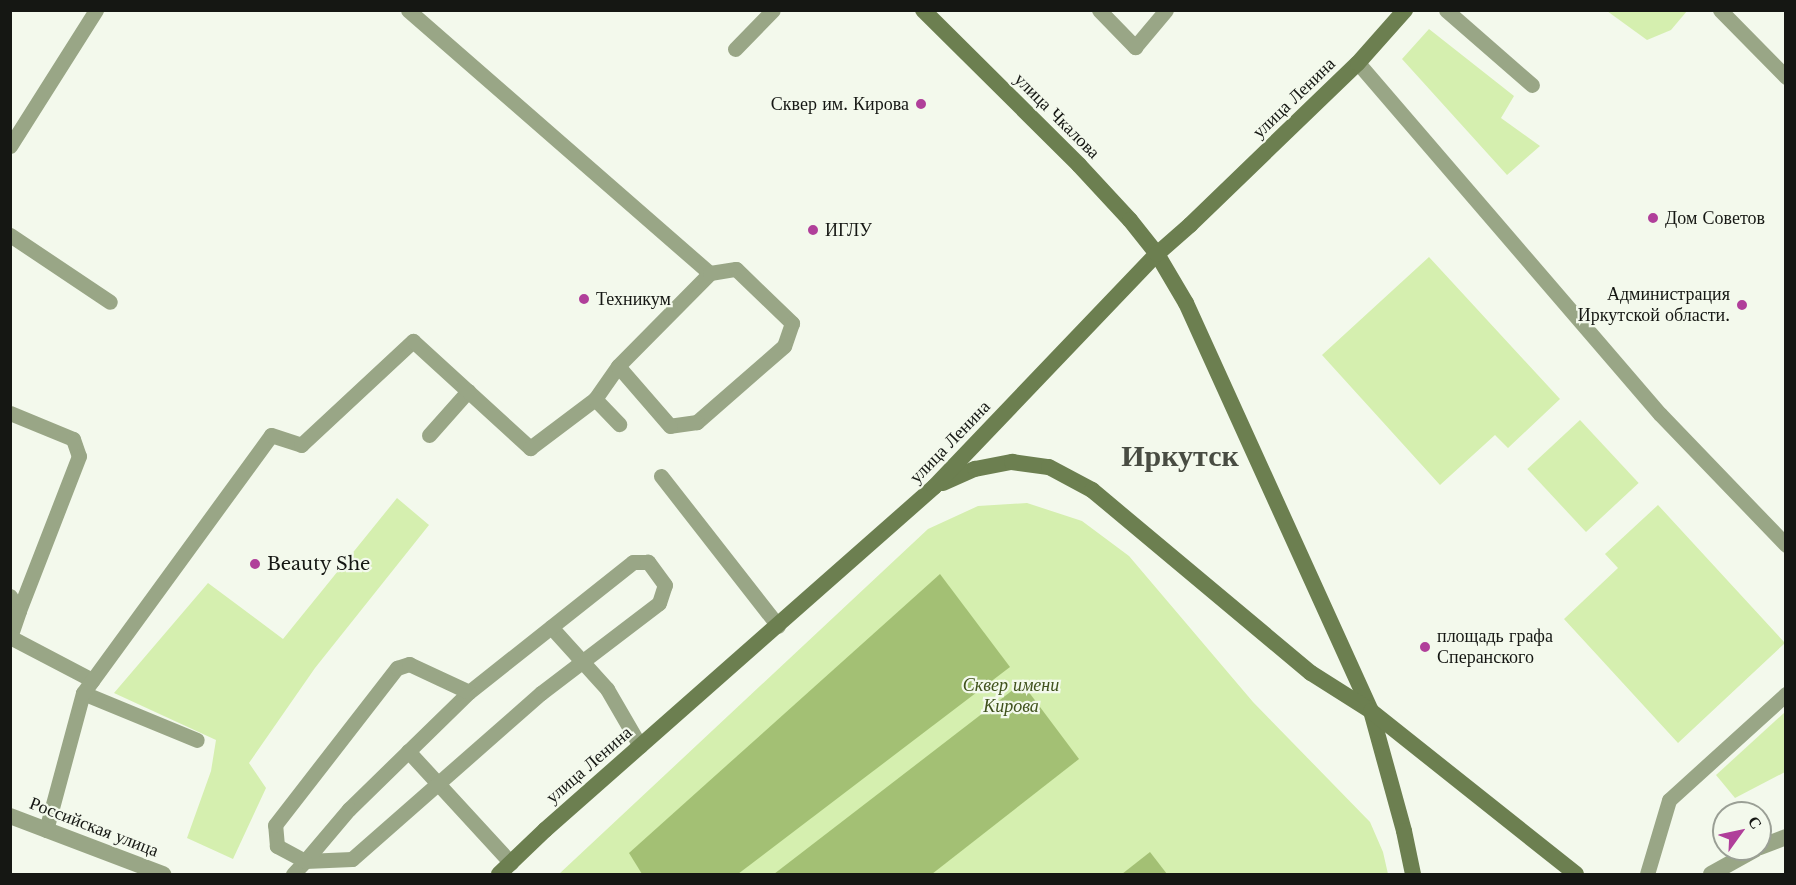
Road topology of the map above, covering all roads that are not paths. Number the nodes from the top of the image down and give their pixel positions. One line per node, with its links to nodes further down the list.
1 (96, 10): 14 (lane)
2 (408, 10): 17 (lane)
3 (773, 10): 10 (lane)
4 (923, 10): 16 (main road, улица Чкалова)
5 (1099, 10): 6 (lane)
6 (1166, 10)
7 (1405, 10): 11 (main road, улица Ленина)
8 (1446, 10): 13 (lane)
9 (1720, 10): 12 (lane)
10 (735, 49)
11 (1358, 63): 16 (main road, улица Ленина); 27 (lane)
12 (1785, 77)
13 (1532, 85)
14 (10, 146)
15 (10, 234): 18 (lane)
16 (1157, 254): 26 (main road, улица Ленина); 38 (main road, улица Чкалова)
17 (710, 273): 19 (lane); 19 (lane)
18 (110, 302)
19 (618, 366): 21 (lane)
20 (468, 391): 21 (lane); 24 (lane); 34 (lane)
21 (595, 399): 23 (lane)
22 (10, 413): 29 (lane)
23 (619, 424)
24 (429, 435)
25 (661, 476): 30 (lane)
26 (934, 487): 30 (main road, улица Ленина); 38 (main road)
27 (1785, 545)
28 (10, 596): 29 (lane)
29 (19, 611): 32 (lane)
30 (778, 626): 40 (main road, улица Ленина)
31 (551, 627): 33 (lane); 33 (lane); 35 (lane)
32 (10, 637): 34 (lane)
33 (581, 661): 40 (lane); 42 (lane)
34 (92, 680): 36 (lane)
35 (469, 692): 41 (lane); 45 (lane)
36 (83, 693): 39 (lane); 44 (lane)
37 (1785, 694): 52 (lane)
38 (1371, 711): 50 (main road, улица Чкалова); 51 (main road)
39 (197, 740)
40 (640, 746): 47 (main road, улица Ленина)
41 (408, 751): 42 (lane); 45 (lane)
42 (437, 783): 45 (lane); 47 (lane)
43 (10, 816): 44 (street, Российская улица)
44 (46, 830): 48 (street, Российская улица)
45 (305, 861): 49 (lane)
46 (1734, 861): 53 (street)
47 (505, 869)
48 (163, 874)
49 (293, 874)
50 (1413, 874)
51 (1576, 874)
52 (1647, 874)
53 (1711, 874)

